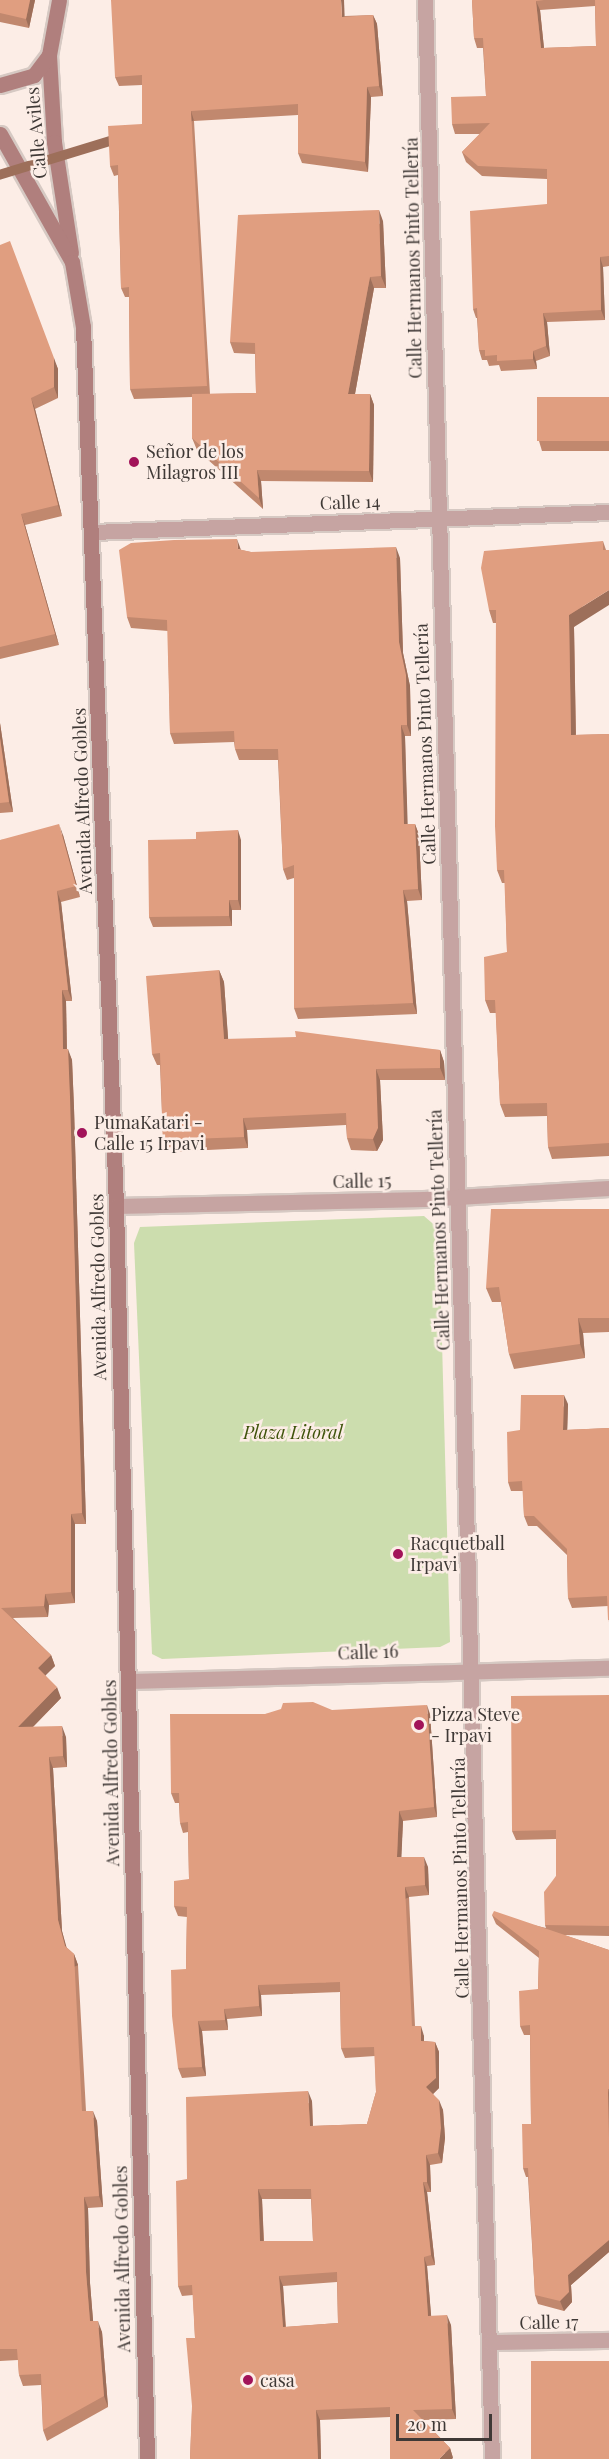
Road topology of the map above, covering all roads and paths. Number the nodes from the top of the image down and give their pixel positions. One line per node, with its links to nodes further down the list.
1 (59, 0): 3 (main road, Calle Aviles)
2 (425, 0): 8 (street, Calle Hermanos Pinto Tellería)
3 (49, 55): 4 (main road); 6 (main road, Calle Aviles)
4 (0, 85)
5 (0, 134): 6 (main road, Avenida Alfredo Gobles)
6 (72, 262): 9 (main road, Avenida Alfredo Gobles)
7 (609, 512): 8 (street, Calle 14)
8 (438, 518): 9 (street, Calle 14); 11 (street, Calle Hermanos Pinto Tellería)
9 (93, 532): 12 (main road, Avenida Alfredo Gobles)
10 (609, 1188): 11 (street, Calle 15)
11 (457, 1193): 12 (street, Calle 15); 14 (street, Calle Hermanos Pinto Tellería)
12 (116, 1206): 15 (main road, Avenida Alfredo Gobles)
13 (609, 1668): 14 (street, Calle 16)
14 (474, 1671): 15 (street, Calle 16); 17 (street, Calle Hermanos Pinto Tellería)
15 (129, 1681): 18 (main road, Avenida Alfredo Gobles)
16 (609, 2340): 17 (street, Calle 17)
17 (490, 2342): 19 (street, Calle Hermanos Pinto Tellería)
18 (147, 2459)
19 (492, 2459)

